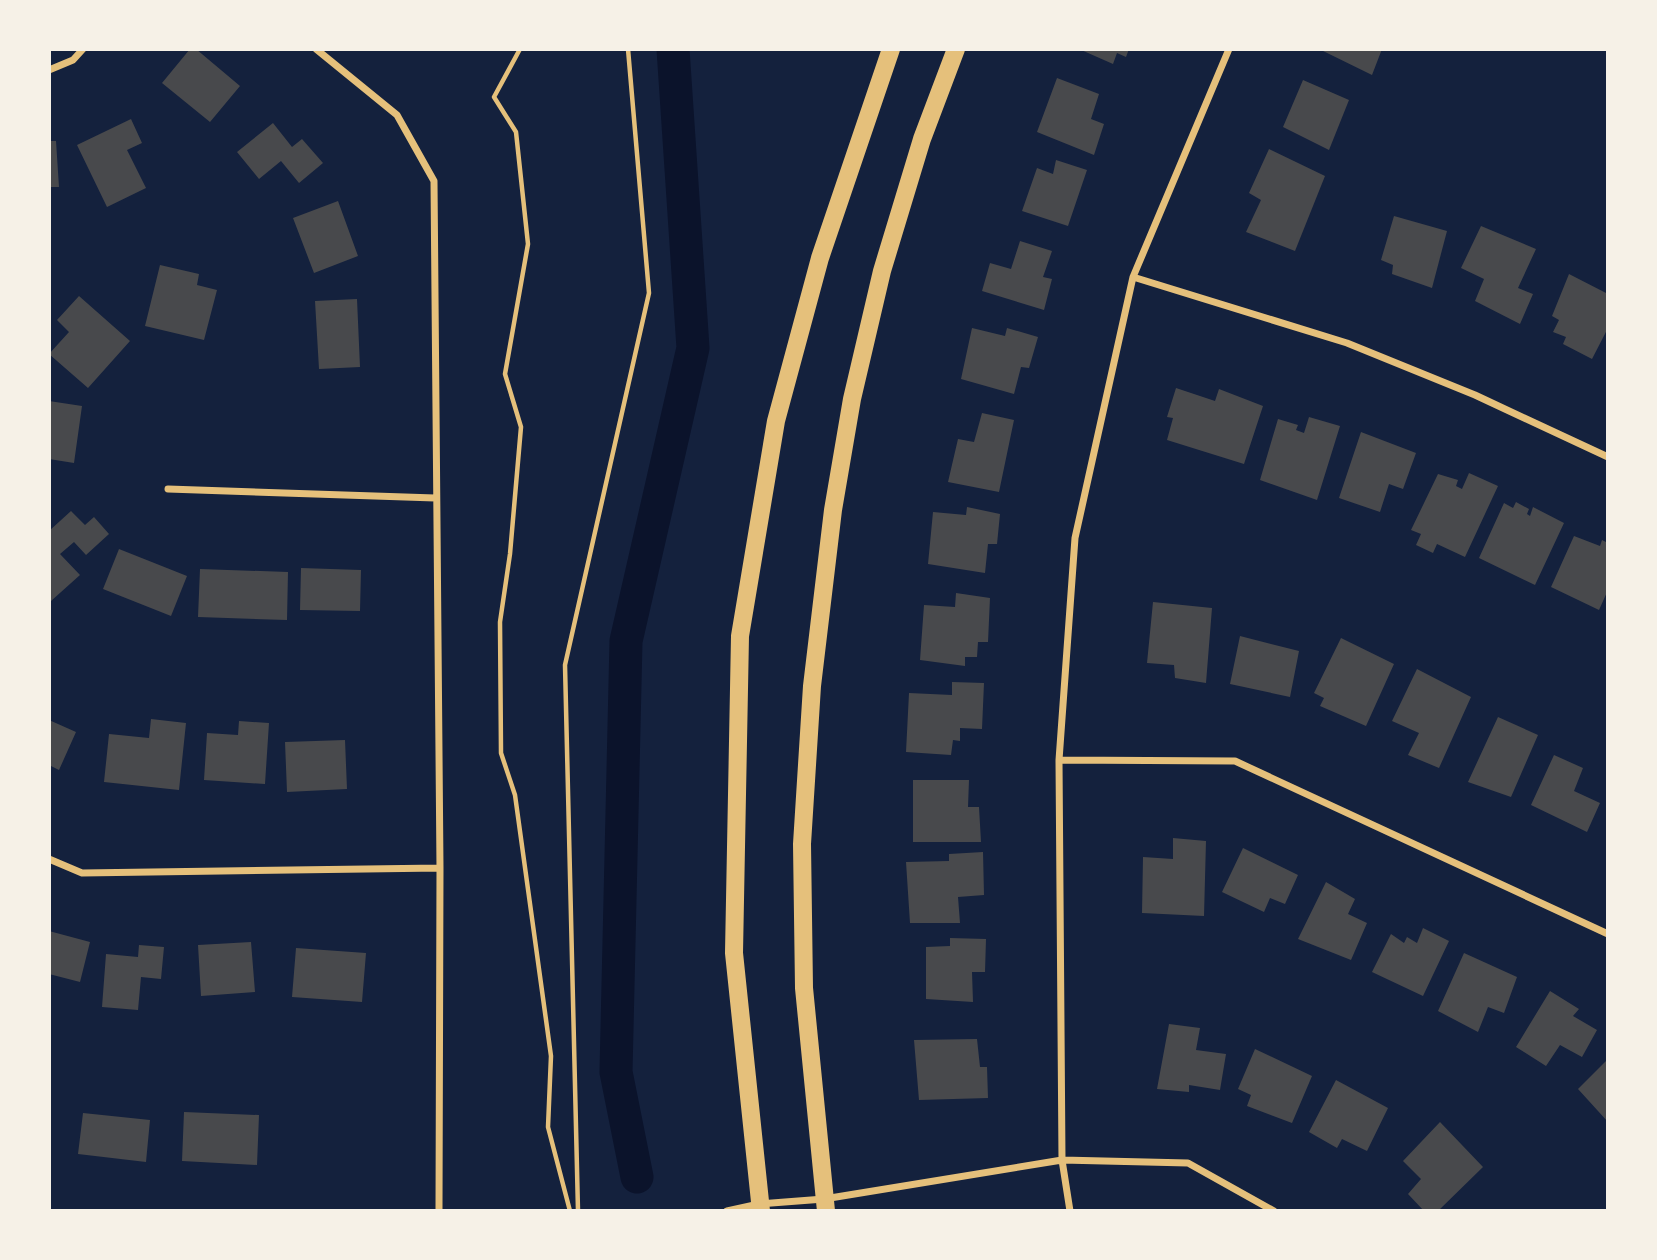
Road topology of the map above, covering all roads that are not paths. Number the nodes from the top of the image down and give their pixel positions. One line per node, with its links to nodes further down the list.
1 (83, 49): 6 (street)
2 (316, 49): 10 (street)
3 (891, 49): 17 (main road)
4 (956, 49): 16 (main road)
5 (1229, 49): 7 (street)
6 (49, 70)
7 (1133, 277): 8 (street); 11 (street)
8 (1608, 457)
9 (168, 489): 10 (street)
10 (435, 498): 13 (street)
11 (1059, 760): 14 (street); 15 (street)
12 (49, 859): 13 (street)
13 (440, 869): 18 (street)
14 (1608, 934)
15 (1062, 1160): 16 (street); 20 (street); 21 (street)
16 (825, 1205): 17 (street)
17 (760, 1208): 19 (street)
18 (439, 1211)
19 (727, 1211)
20 (1070, 1211)
21 (1274, 1211)

